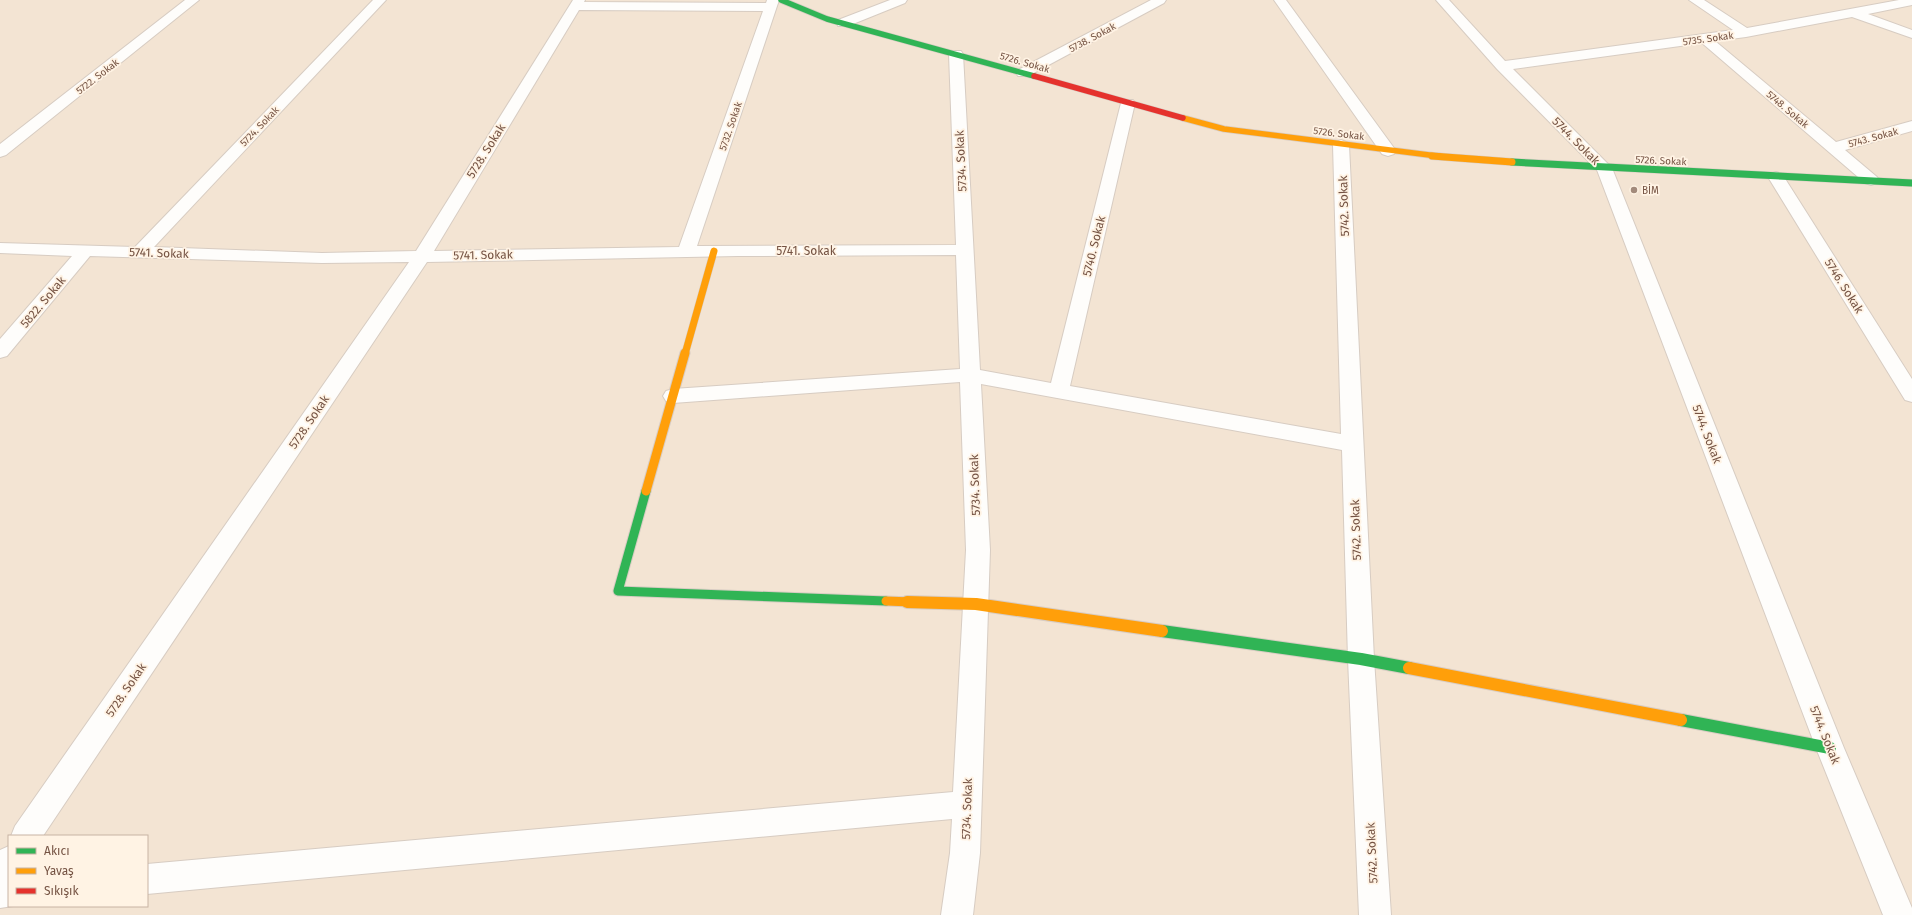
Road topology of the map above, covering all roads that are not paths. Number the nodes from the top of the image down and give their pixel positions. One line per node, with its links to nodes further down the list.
1 (193, 0): 24 (street, 5722. Sokak)
2 (380, 0): 34 (street, 5724. Sokak)
3 (901, 0): 12 (street)
4 (1160, 0): 18 (street, 5738. Sokak)
5 (1280, 0): 23 (street)
6 (1442, 0): 17 (street, 5744. Sokak)
7 (1695, 0): 13 (street)
8 (1912, 1): 11 (street, 5735. Sokak)
9 (775, 2): 10 (street); 12 (street, 5726. Sokak); 33 (street, 5732. Sokak)
10 (577, 3): 35 (street, 5728. Sokak)
11 (1855, 14): 13 (street, 5735. Sokak); 14 (street)
12 (843, 23): 16 (street, 5726. Sokak)
13 (1746, 33): 15 (street, 5735. Sokak)
14 (1912, 34)
15 (1705, 39): 17 (street, 5735. Sokak); 22 (street, 5748. Sokak)
16 (956, 54): 18 (street, 5726. Sokak); 30 (street, 5734. Sokak)
17 (1502, 66): 25 (street, 5744. Sokak)
18 (1023, 73): 19 (street, 5726. Sokak)
19 (1128, 103): 21 (street, 5726. Sokak); 38 (street, 5740. Sokak)
20 (1912, 126): 22 (street, 5743. Sokak)
21 (1341, 144): 23 (street, 5726. Sokak); 41 (street, 5742. Sokak)
22 (1834, 148): 27 (street, 5748. Sokak)
23 (1388, 150): 25 (street, 5726. Sokak)
24 (0, 152)
25 (1604, 168): 26 (street, 5726. Sokak); 44 (street, 5744. Sokak)
26 (1776, 177): 27 (street, 5726. Sokak); 39 (street, 5746. Sokak)
27 (1871, 180): 28 (street, 5726. Sokak)
28 (1912, 183)
29 (0, 248): 31 (street, 5741. Sokak)
30 (965, 250): 32 (street, 5741. Sokak); 37 (street, 5734. Sokak)
31 (85, 251): 34 (street, 5741. Sokak); 36 (street, 5822. Sokak)
32 (714, 251): 33 (street, 5741. Sokak); 40 (street)
33 (686, 252): 35 (street, 5741. Sokak)
34 (139, 253): 35 (street, 5741. Sokak)
35 (422, 256): 46 (street, 5728. Sokak)
36 (0, 352)
37 (970, 375): 38 (street); 40 (street); 42 (street, 5734. Sokak)
38 (1059, 390): 41 (street)
39 (1912, 395)
40 (673, 396): 42 (street)
41 (1353, 444): 43 (street, 5742. Sokak)
42 (976, 604): 43 (street); 45 (street, 5734. Sokak)
43 (1361, 659): 44 (street); 51 (street, 5742. Sokak)
44 (1830, 748): 52 (street, 5744. Sokak)
45 (967, 804): 49 (street); 50 (street, 5734. Sokak)
46 (27, 835)
47 (8, 862): 48 (street)
48 (0, 874)
49 (148, 879)
50 (957, 915)
51 (1375, 915)
52 (1899, 915)

